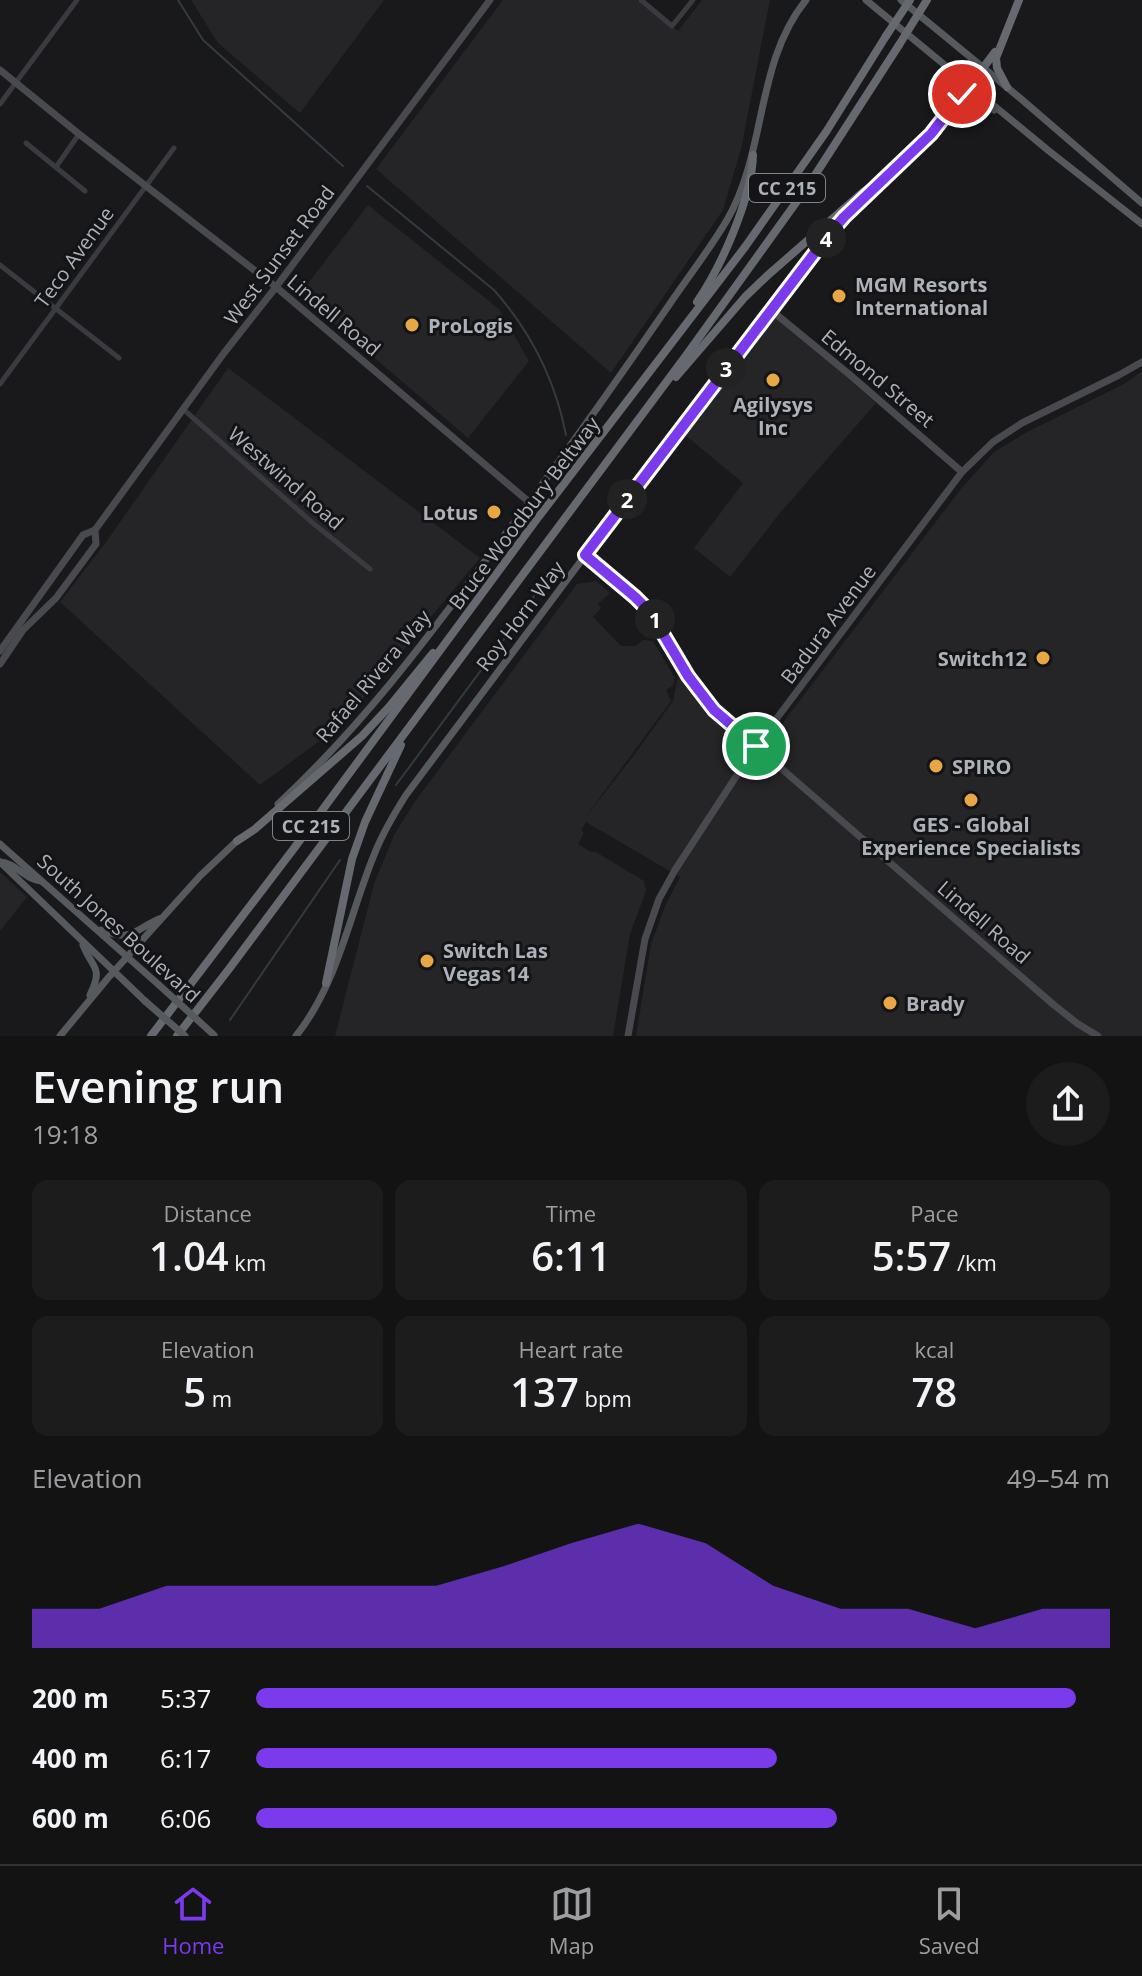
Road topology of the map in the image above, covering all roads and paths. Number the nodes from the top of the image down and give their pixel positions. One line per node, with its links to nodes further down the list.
1 (77, 0): 14 (street)
2 (490, 0): 31 (main road, West Sunset Road)
3 (641, 0): 4 (street)
4 (693, 0)
5 (804, 0): 23 (main road, Rafael Rivera Way)
6 (866, 0): 15 (main road)
7 (901, 0): 12 (main road)
8 (910, 0): 34 (highway, Bruce Woodbury Beltway / CC 215, bridge)
9 (927, 0): 39 (highway, Bruce Woodbury Beltway / CC 215, bridge)
10 (1019, 0): 11 (highway)
11 (1004, 38): 12 (highway); 16 (highway)
12 (983, 68): 15 (main road, Roy Horn Way); 16 (main road)
13 (0, 70): 14 (main road, Lindell Road)
14 (16, 82): 17 (street); 19 (main road, Lindell Road)
15 (969, 85): 18 (main road); 20 (main road, Roy Horn Way)
16 (1007, 87): 28 (main road)
17 (0, 104)
18 (1010, 119): 20 (main road); 29 (main road)
19 (79, 134): 24 (street); 26 (main road, Lindell Road)
20 (931, 134): 25 (main road, Roy Horn Way)
21 (26, 143): 24 (street)
22 (174, 148): 26 (street, Teco Avenue)
23 (753, 155): 34 (highway); 41 (main road, Rafael Rivera Way)
24 (56, 167): 27 (street)
25 (882, 180): 33 (main road, Roy Horn Way); 39 (highway)
26 (147, 185): 31 (main road, Lindell Road); 32 (street, Teco Avenue)
27 (85, 191)
28 (1142, 203)
29 (1142, 224)
30 (0, 265): 32 (street)
31 (276, 287): 38 (main road, West Sunset Road); 41 (main road, Lindell Road)
32 (56, 309): 35 (street); 37 (street, Teco Avenue)
33 (771, 310): 40 (main road, Edmond Street); 43 (main road, Roy Horn Way)
34 (679, 334): 45 (highway, Bruce Woodbury Beltway / CC 215)
35 (119, 358)
36 (1142, 362): 40 (main road, Badura Avenue)
37 (0, 384)
38 (183, 409): 42 (main road, West Sunset Road); 44 (street, Westwind Road)
39 (638, 420): 48 (highway, Bruce Woodbury Beltway / CC 215)
40 (962, 472): 49 (main road, Badura Avenue)
41 (529, 502): 50 (main road, Rafael Rivera Way)
42 (95, 530): 46 (main road, West Sunset Road); 47 (main road, West Sunset Road)
43 (585, 555): 49 (main road, Lindell Road); 59 (main road, Roy Horn Way)
44 (370, 569)
45 (469, 614): 50 (highway); 63 (highway, Bruce Woodbury Beltway / CC 215)
46 (0, 651)
47 (0, 664)
48 (406, 733): 59 (highway); 64 (highway, Bruce Woodbury Beltway / CC 215)
49 (756, 746): 67 (main road, Badura Avenue); 68 (main road, Lindell Road)
50 (237, 841): 54 (main road, Rafael Rivera Way)
51 (0, 844): 53 (main road, South Jones Boulevard)
52 (0, 862): 53 (main road); 56 (main road, South Jones Boulevard)
53 (43, 881): 55 (main road, South Jones Boulevard)
54 (165, 917): 55 (main road); 57 (main road, Rafael Rivera Way)
55 (96, 928): 57 (main road, South Jones Boulevard)
56 (83, 943): 58 (main road, South Jones Boulevard); 60 (main road)
57 (129, 956): 58 (main road, Rafael Rivera Way); 61 (main road, South Jones Boulevard, bridge)
58 (115, 971): 60 (main road, Rafael Rivera Way); 65 (main road, South Jones Boulevard, bridge)
59 (326, 983): 66 (main road, Roy Horn Way)
60 (85, 1005): 62 (main road, Rafael Rivera Way)
61 (214, 1035)
62 (60, 1036)
63 (151, 1036)
64 (177, 1036)
65 (185, 1036)
66 (296, 1036)
67 (628, 1036)
68 (1098, 1036)

